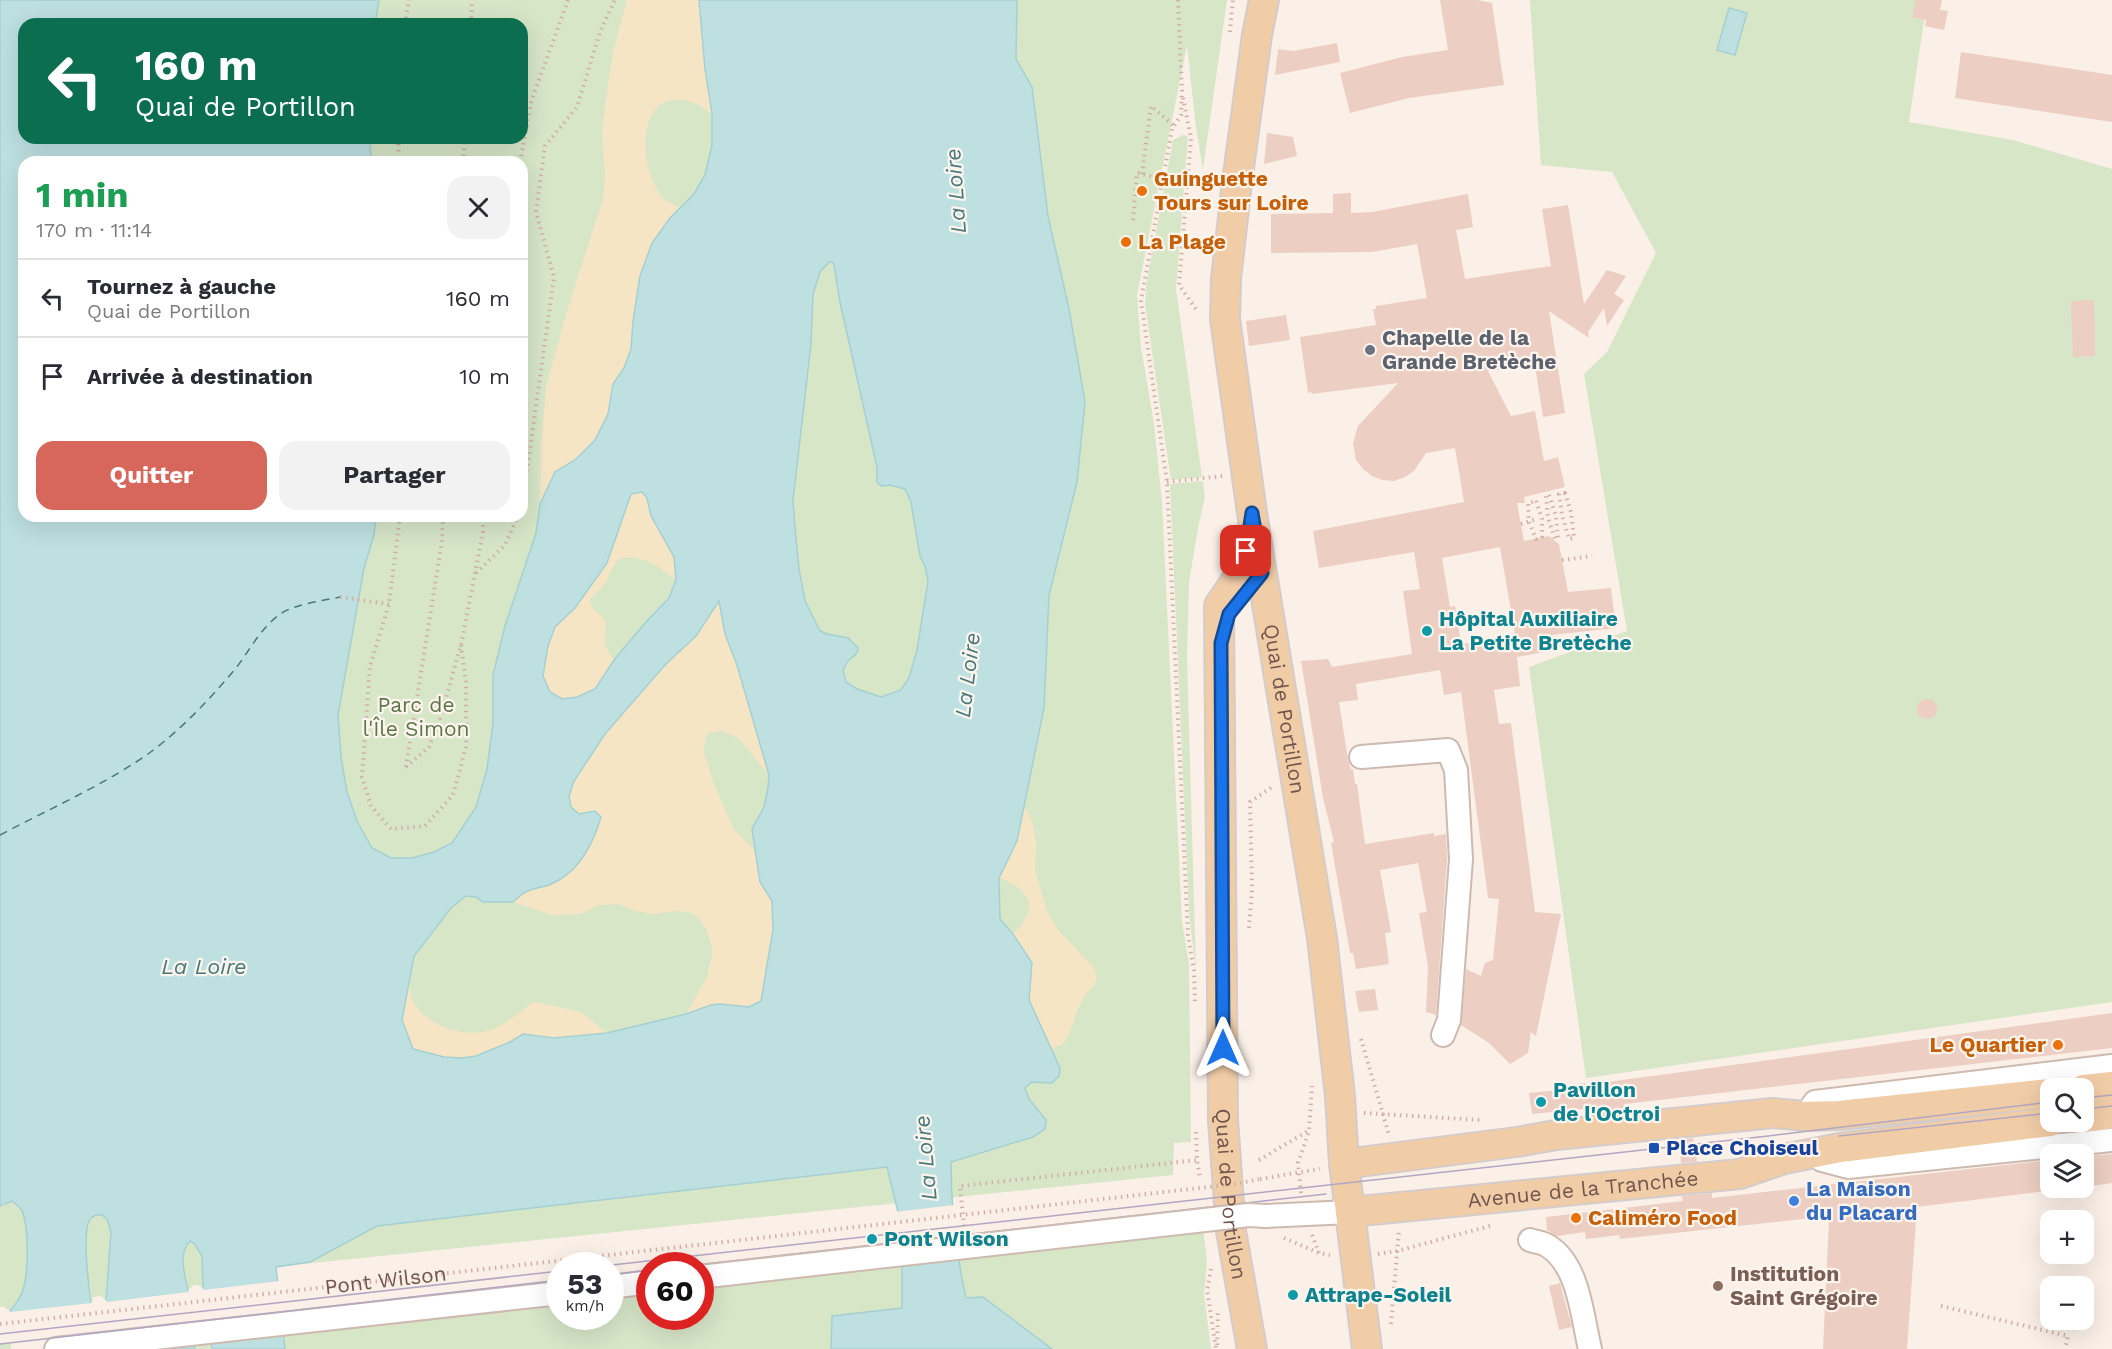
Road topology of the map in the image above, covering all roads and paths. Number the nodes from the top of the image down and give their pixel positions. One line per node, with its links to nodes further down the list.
1 (409, 0): 8 (path)
2 (472, 0): 9 (path)
3 (568, 0): 12 (path)
4 (615, 0): 18 (path)
5 (1178, 0): 11 (path)
6 (1255, 0): 10 (main road, Quai de Portillon)
7 (1264, 0): 10 (main road, Quai de Portillon)
8 (406, 18)
9 (471, 18)
10 (1257, 35): 23 (main road, Quai de Portillon)
11 (1182, 91): 13 (path); 17 (path)
12 (528, 120)
13 (1174, 126): 14 (path); 15 (path)
14 (1142, 174): 15 (path); 16 (path)
15 (1162, 179): 20 (path)
16 (1133, 220)
17 (1198, 312)
18 (528, 464)
19 (1222, 476): 20 (path)
20 (1167, 482): 45 (path)
21 (1579, 510): 22 (path)
22 (1571, 512): 24 (path); 24 (path)
23 (1252, 513): 36 (main road, Quai de Portillon); 40 (main road, Quai de Portillon)
24 (1562, 514): 25 (path)
25 (1556, 516): 27 (path); 27 (path)
26 (1536, 519): 32 (path)
27 (1545, 519): 32 (path); 32 (path)
28 (399, 522): 39 (path)
29 (443, 522): 41 (path)
30 (483, 522): 37 (path)
31 (515, 522): 37 (path)
32 (1529, 522): 33 (path)
33 (1521, 524)
34 (1592, 556): 35 (path)
35 (1562, 560)
36 (1262, 573): 40 (main road, Quai de Portillon); 67 (main road, Quai de Portillon)
37 (475, 574): 41 (path)
38 (340, 597): 39 (path)
39 (389, 604): 41 (path)
40 (1221, 643): 90 (main road, Quai de Portillon)
41 (461, 645)
42 (1361, 757): 47 (street)
43 (1272, 787): 44 (path)
44 (1248, 936)
45 (1195, 1006)
46 (1358, 1031): 54 (path)
47 (1443, 1035)
48 (2112, 1066): 56 (street)
49 (1312, 1084): 61 (path)
50 (2112, 1086): 51 (main road)
51 (2094, 1088)
52 (2040, 1094): 56 (main road)
53 (1357, 1113): 54 (path)
54 (1382, 1114): 58 (path); 63 (path)
55 (2112, 1114): 57 (main road)
56 (1805, 1116): 67 (main road)
57 (2094, 1117)
58 (1482, 1120)
59 (2040, 1123): 64 (main road, Avenue de la Tranchée)
60 (1196, 1124): 65 (path)
61 (1309, 1131): 66 (path); 68 (path)
62 (2112, 1140): 64 (street)
63 (1392, 1145)
64 (1813, 1153): 72 (main road, Avenue de la Tranchée)
65 (1197, 1160): 71 (path); 75 (path)
66 (1259, 1160)
67 (1344, 1164): 68 (path, Pont Wilson); 72 (main road, Quai de Portillon)
68 (1299, 1175): 86 (path, Pont Wilson, bridge)
69 (1250, 1180): 70 (path)
70 (1251, 1192)
71 (1202, 1193)
72 (1350, 1212): 82 (street, bridge); 91 (main road, Quai de Portillon)
73 (1400, 1220): 78 (path)
74 (1495, 1224): 78 (path)
75 (964, 1230)
76 (1277, 1236): 80 (path)
77 (1530, 1240): 92 (street)
78 (1397, 1251): 79 (path); 87 (path)
79 (1374, 1254)
80 (1335, 1256)
81 (1212, 1260): 89 (path)
82 (714, 1275)
83 (546, 1295): 88 (street, Pont Wilson)
84 (1218, 1304): 89 (path)
85 (1941, 1306): 93 (path)
86 (0, 1324)
87 (1391, 1326)
88 (56, 1349)
89 (1217, 1349)
90 (1252, 1349)
91 (1367, 1349)
92 (1590, 1349)
93 (2065, 1349)

